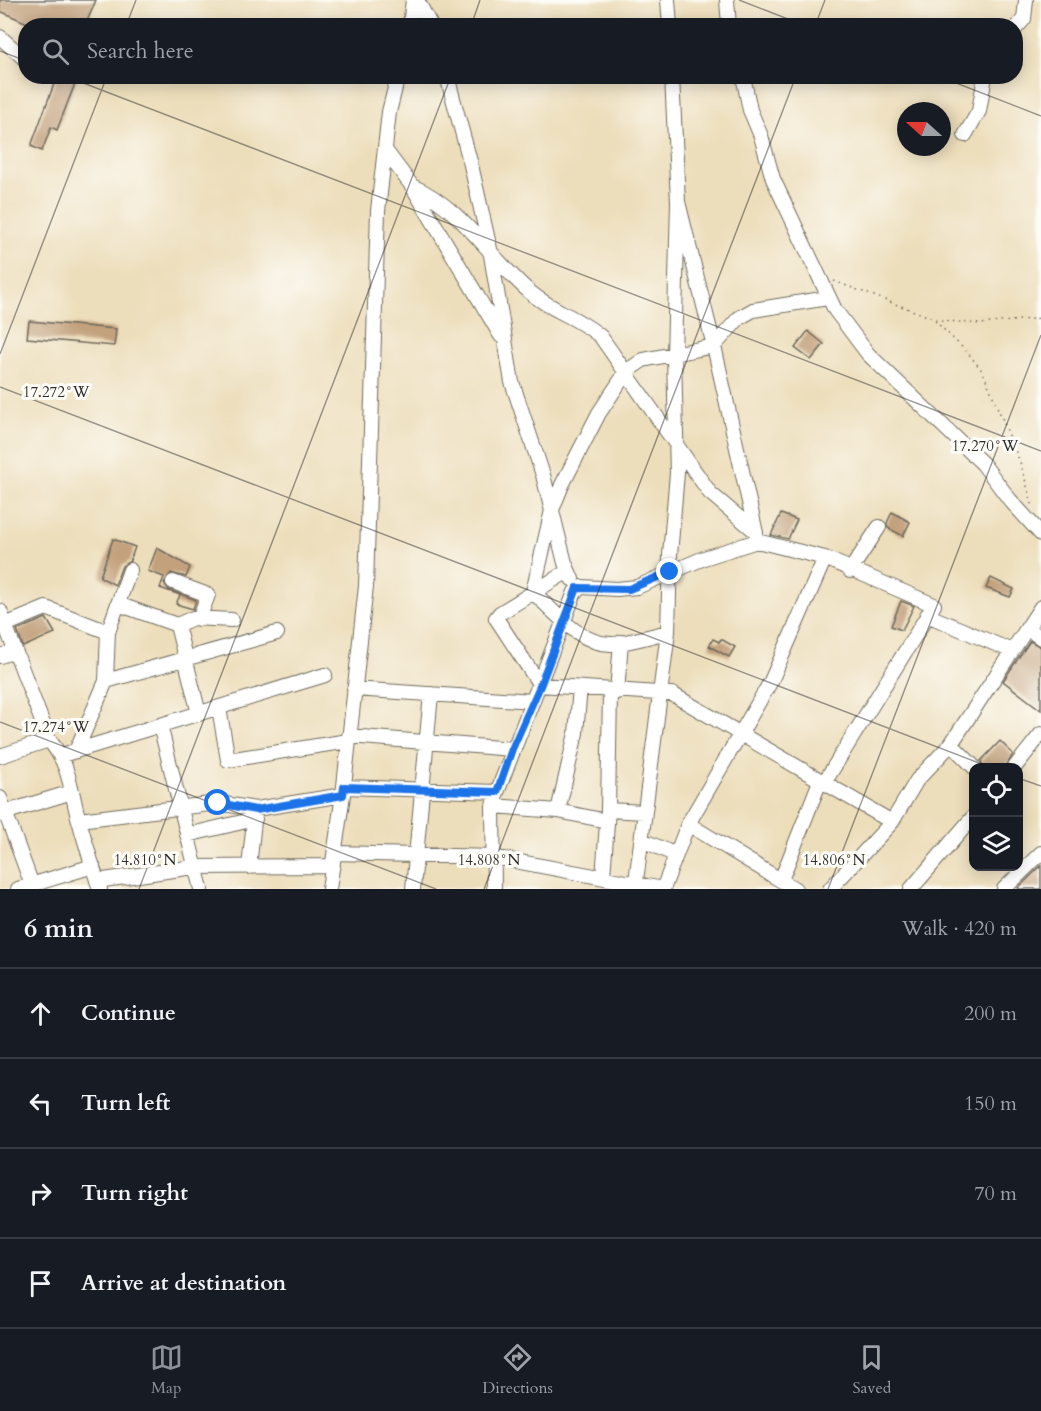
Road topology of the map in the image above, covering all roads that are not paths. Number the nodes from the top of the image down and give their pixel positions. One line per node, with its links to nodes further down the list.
1 (415, 0): 5 (street); 6 (street)
2 (668, 0): 7 (street)
3 (727, 0): 8 (street)
4 (1026, 0): 9 (street)
5 (412, 18)
6 (426, 18)
7 (669, 18)
8 (728, 18)
9 (1022, 18)
10 (0, 37): 11 (street)
11 (18, 53)
12 (396, 84): 18 (street)
13 (449, 84): 21 (street)
14 (672, 84): 20 (street)
15 (745, 84): 22 (street)
16 (984, 84): 17 (street)
17 (965, 135)
18 (385, 150): 19 (street); 62 (street)
19 (412, 186): 21 (street); 23 (street)
20 (678, 202): 24 (street); 25 (street)
21 (490, 249): 23 (street); 26 (street)
22 (828, 298): 24 (street); 30 (street)
23 (505, 345): 28 (street)
24 (714, 346): 25 (street); 31 (street)
25 (674, 353): 26 (street); 27 (street)
26 (626, 373): 27 (street); 28 (street)
27 (676, 444): 31 (street); 36 (street)
28 (552, 510): 34 (street); 39 (street)
29 (879, 527): 35 (street)
30 (1041, 534)
31 (756, 536): 32 (street); 36 (street)
32 (825, 558): 35 (street); 71 (street)
33 (129, 570): 40 (street)
34 (568, 571): 38 (street); 39 (street)
35 (850, 571): 42 (street)
36 (670, 572): 38 (street); 50 (street)
37 (173, 582): 44 (street)
38 (577, 588): 46 (street)
39 (532, 592): 46 (street); 60 (street)
40 (118, 604): 47 (street); 49 (street)
41 (1041, 607): 48 (street)
42 (927, 615): 55 (street); 82 (street)
43 (3, 618): 49 (street); 54 (street)
44 (199, 619): 45 (street); 47 (street)
45 (232, 620)
46 (565, 621): 53 (street); 60 (street)
47 (177, 625): 57 (street)
48 (1027, 628): 52 (street); 55 (street)
49 (108, 632): 59 (street)
50 (668, 632): 53 (street); 64 (street)
51 (277, 633): 57 (street)
52 (1041, 638)
53 (621, 642): 63 (street)
54 (15, 651): 56 (street); 73 (street)
55 (1012, 651): 75 (street)
56 (0, 656)
57 (185, 658): 59 (street); 68 (street)
58 (325, 675): 67 (street)
59 (106, 681): 77 (street)
60 (540, 686): 61 (street); 66 (street)
61 (580, 688): 63 (street); 89 (street)
62 (354, 689): 65 (street); 72 (street)
63 (613, 692): 64 (street); 93 (street)
64 (662, 692): 71 (street); 90 (street)
65 (431, 694): 66 (street); 74 (street)
66 (533, 701): 76 (street)
67 (219, 708): 68 (street); 72 (street)
68 (199, 714): 69 (street)
69 (160, 725): 77 (street); 88 (street)
70 (1041, 734): 81 (street)
71 (740, 735): 82 (street); 97 (street)
72 (348, 738): 74 (street); 84 (street)
73 (49, 740): 78 (street); 79 (street)
74 (427, 742): 76 (street); 83 (street)
75 (951, 744): 80 (street); 96 (street)
76 (512, 749): 87 (street)
77 (76, 751): 78 (street)
78 (62, 755): 85 (street)
79 (0, 756)
80 (970, 763)
81 (1018, 763)
82 (822, 782): 96 (street); 109 (street)
83 (422, 790): 84 (street); 87 (street); 101 (street)
84 (344, 791): 92 (street); 104 (street)
85 (72, 792): 91 (street); 95 (street)
86 (0, 798): 91 (street)
87 (495, 799): 89 (street); 103 (street)
88 (180, 808): 92 (street); 95 (street); 98 (street)
89 (558, 811): 93 (street)
90 (644, 812): 93 (street); 99 (street)
91 (3, 813): 110 (street)
92 (255, 814): 98 (street); 107 (street)
93 (607, 816): 108 (street)
94 (973, 817): 120 (street)
95 (79, 820): 105 (street)
96 (892, 822): 119 (street)
97 (688, 824): 102 (street); 109 (street)
98 (187, 835): 106 (street)
99 (642, 840): 102 (street); 112 (street)
100 (1041, 852): 121 (street)
101 (417, 855): 103 (street); 104 (street); 116 (street)
102 (676, 855): 112 (street)
103 (494, 856): 108 (street); 117 (street)
104 (334, 860): 107 (street); 115 (street)
105 (93, 866): 110 (street); 111 (street)
106 (194, 867): 107 (street); 111 (street); 114 (street)
107 (249, 867)
108 (603, 877): 112 (street)
109 (781, 880): 118 (street)
110 (33, 885): 113 (street)
111 (99, 885)
112 (635, 886)
113 (18, 889)
114 (201, 889)
115 (329, 889)
116 (413, 889)
117 (495, 889)
118 (795, 889)
119 (830, 889)
120 (911, 889)
121 (1004, 889)

